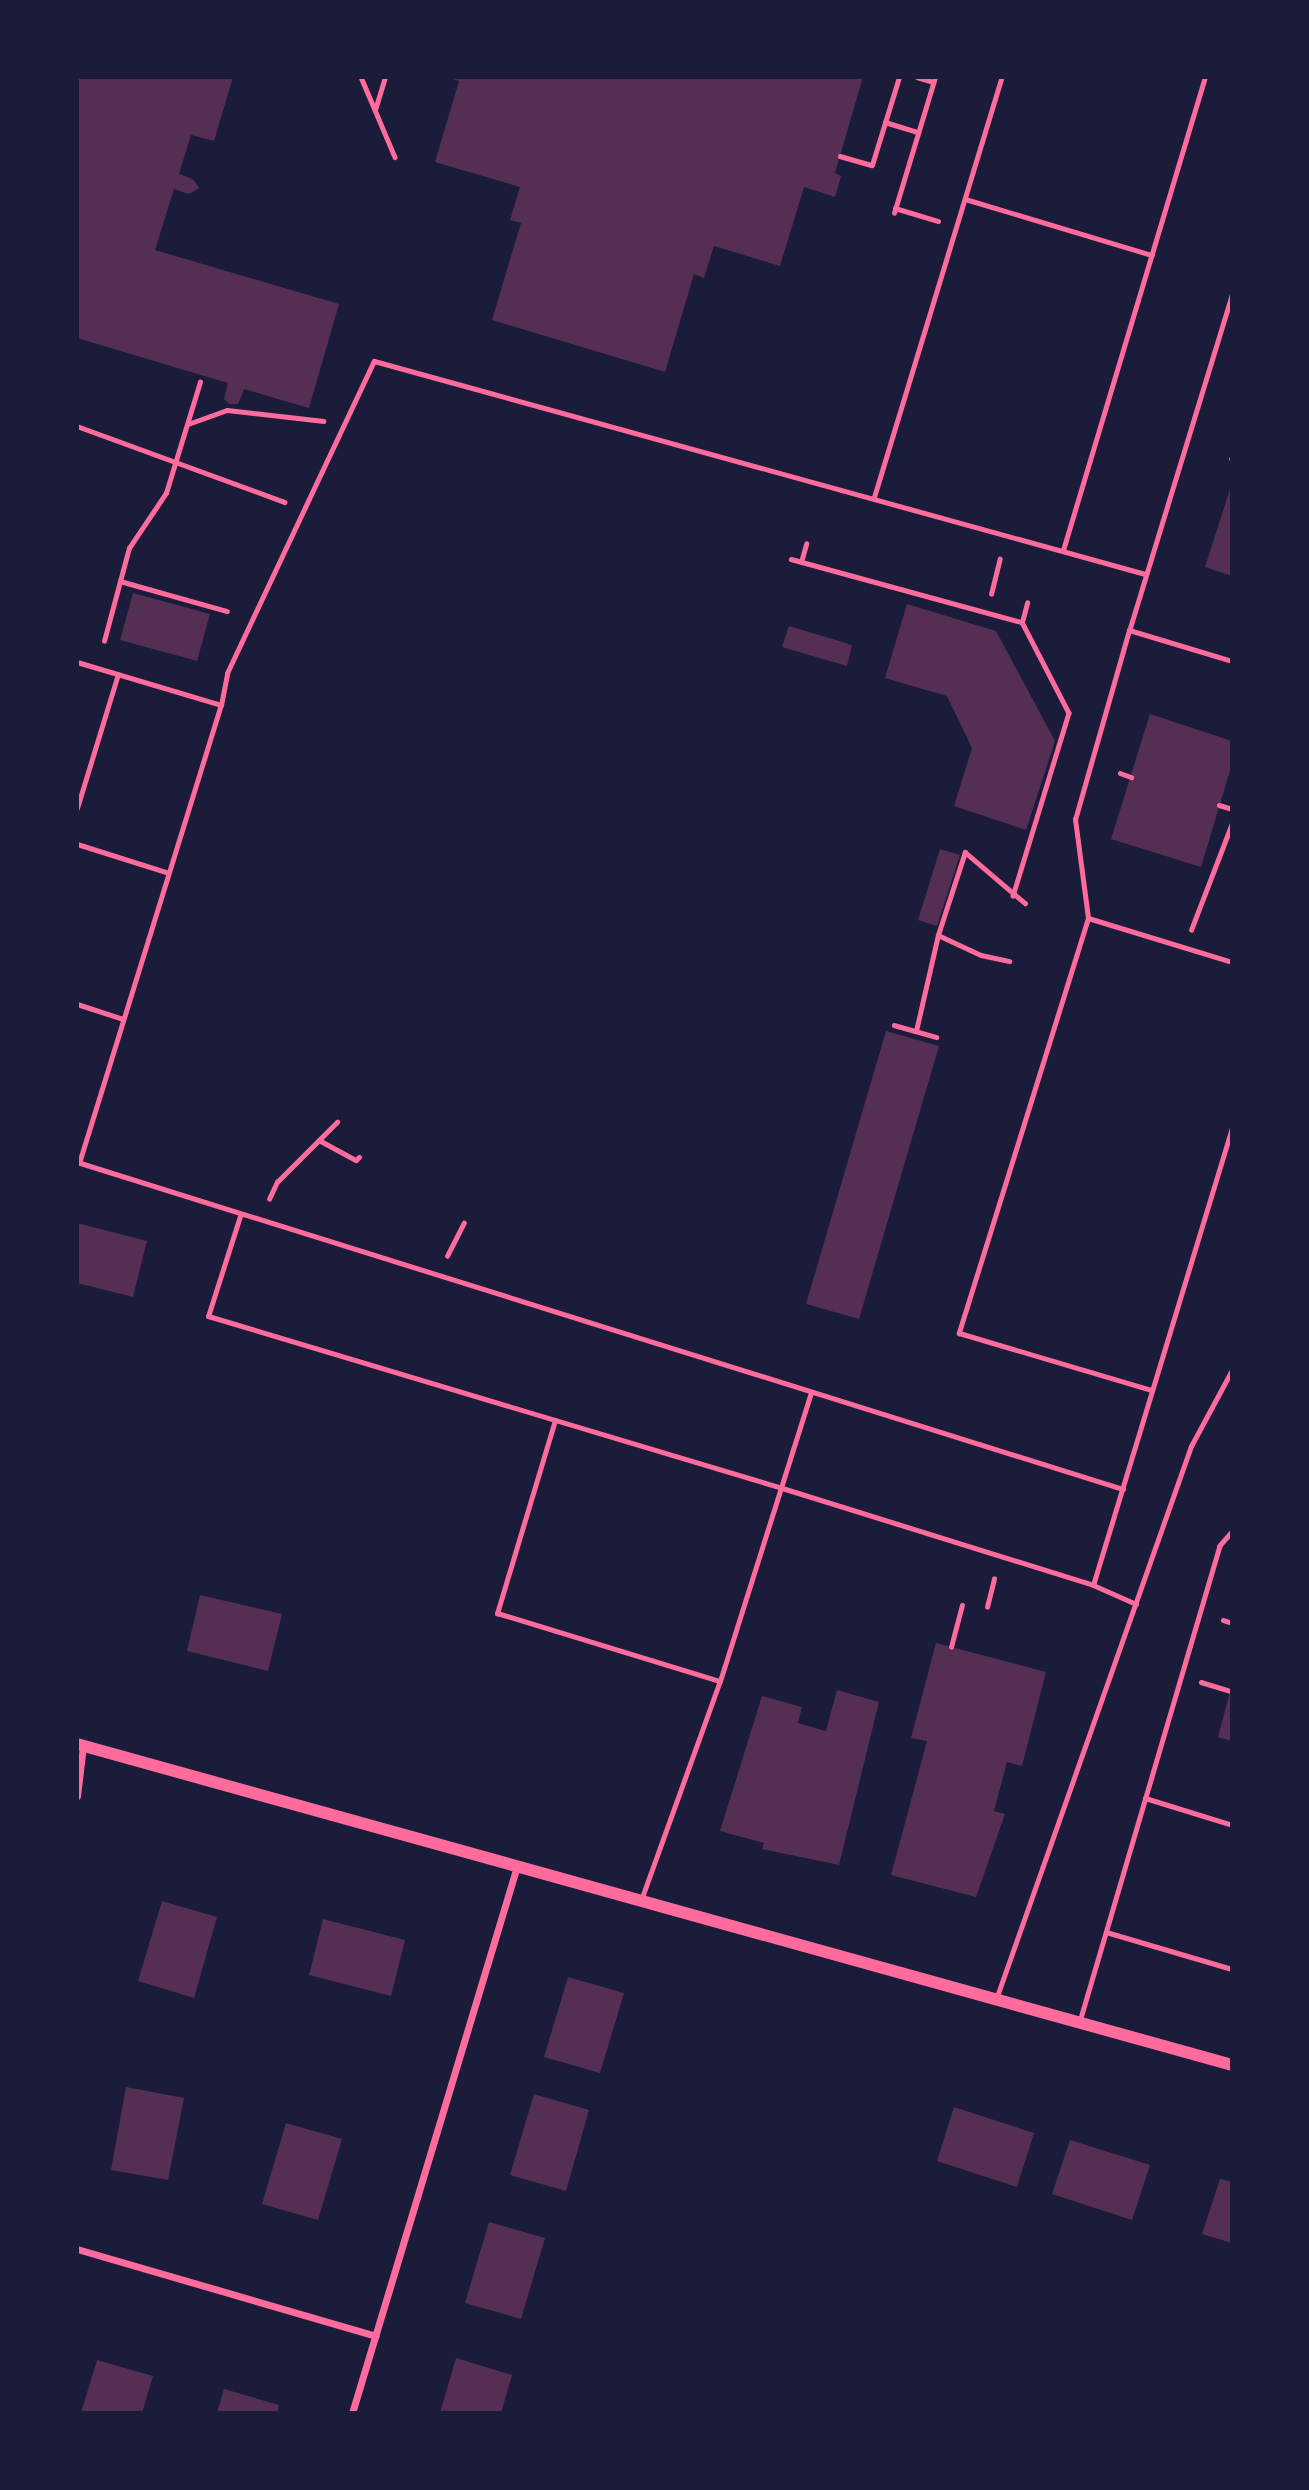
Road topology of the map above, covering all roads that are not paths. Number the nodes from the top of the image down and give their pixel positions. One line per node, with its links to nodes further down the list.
1 (1002, 77): 3 (lane)
2 (1205, 77): 4 (lane)
3 (965, 198): 4 (lane); 6 (lane)
4 (1152, 255): 7 (lane)
5 (1232, 294): 8 (lane)
6 (874, 497): 7 (lane); 13 (lane)
7 (1063, 550): 8 (lane)
8 (1145, 574): 9 (lane)
9 (1129, 630): 11 (lane); 17 (lane)
10 (77, 662): 12 (lane)
11 (1232, 662)
12 (118, 674): 13 (lane); 14 (lane)
13 (221, 705): 16 (lane)
14 (77, 808)
15 (77, 844): 16 (lane)
16 (169, 873): 20 (lane)
17 (1088, 918): 18 (lane); 25 (lane)
18 (1232, 962)
19 (77, 1004): 20 (lane)
20 (123, 1019): 22 (lane)
21 (1232, 1128): 25 (lane)
22 (78, 1162): 23 (lane)
23 (240, 1216): 26 (lane); 27 (lane)
24 (1232, 1370): 32 (lane)
25 (1152, 1390): 29 (lane)
26 (811, 1392): 28 (lane); 29 (lane)
27 (555, 1420): 28 (lane); 33 (lane)
28 (782, 1488): 31 (lane); 33 (lane)
29 (1123, 1489): 31 (lane)
30 (1232, 1531): 36 (lane)
31 (1093, 1585): 32 (lane)
32 (1136, 1604): 42 (lane)
33 (720, 1681): 39 (lane)
34 (80, 1745): 35 (street); 38 (street)
35 (77, 1796)
36 (1145, 1798): 37 (lane); 40 (lane)
37 (1232, 1825)
38 (517, 1866): 39 (street); 46 (street)
39 (641, 1900): 42 (street)
40 (1106, 1932): 41 (lane); 43 (lane)
41 (1232, 1969)
42 (996, 1999): 43 (street)
43 (1079, 2023): 44 (street)
44 (1232, 2066)
45 (77, 2249): 46 (street)
46 (376, 2336): 47 (street)
47 (352, 2413)

